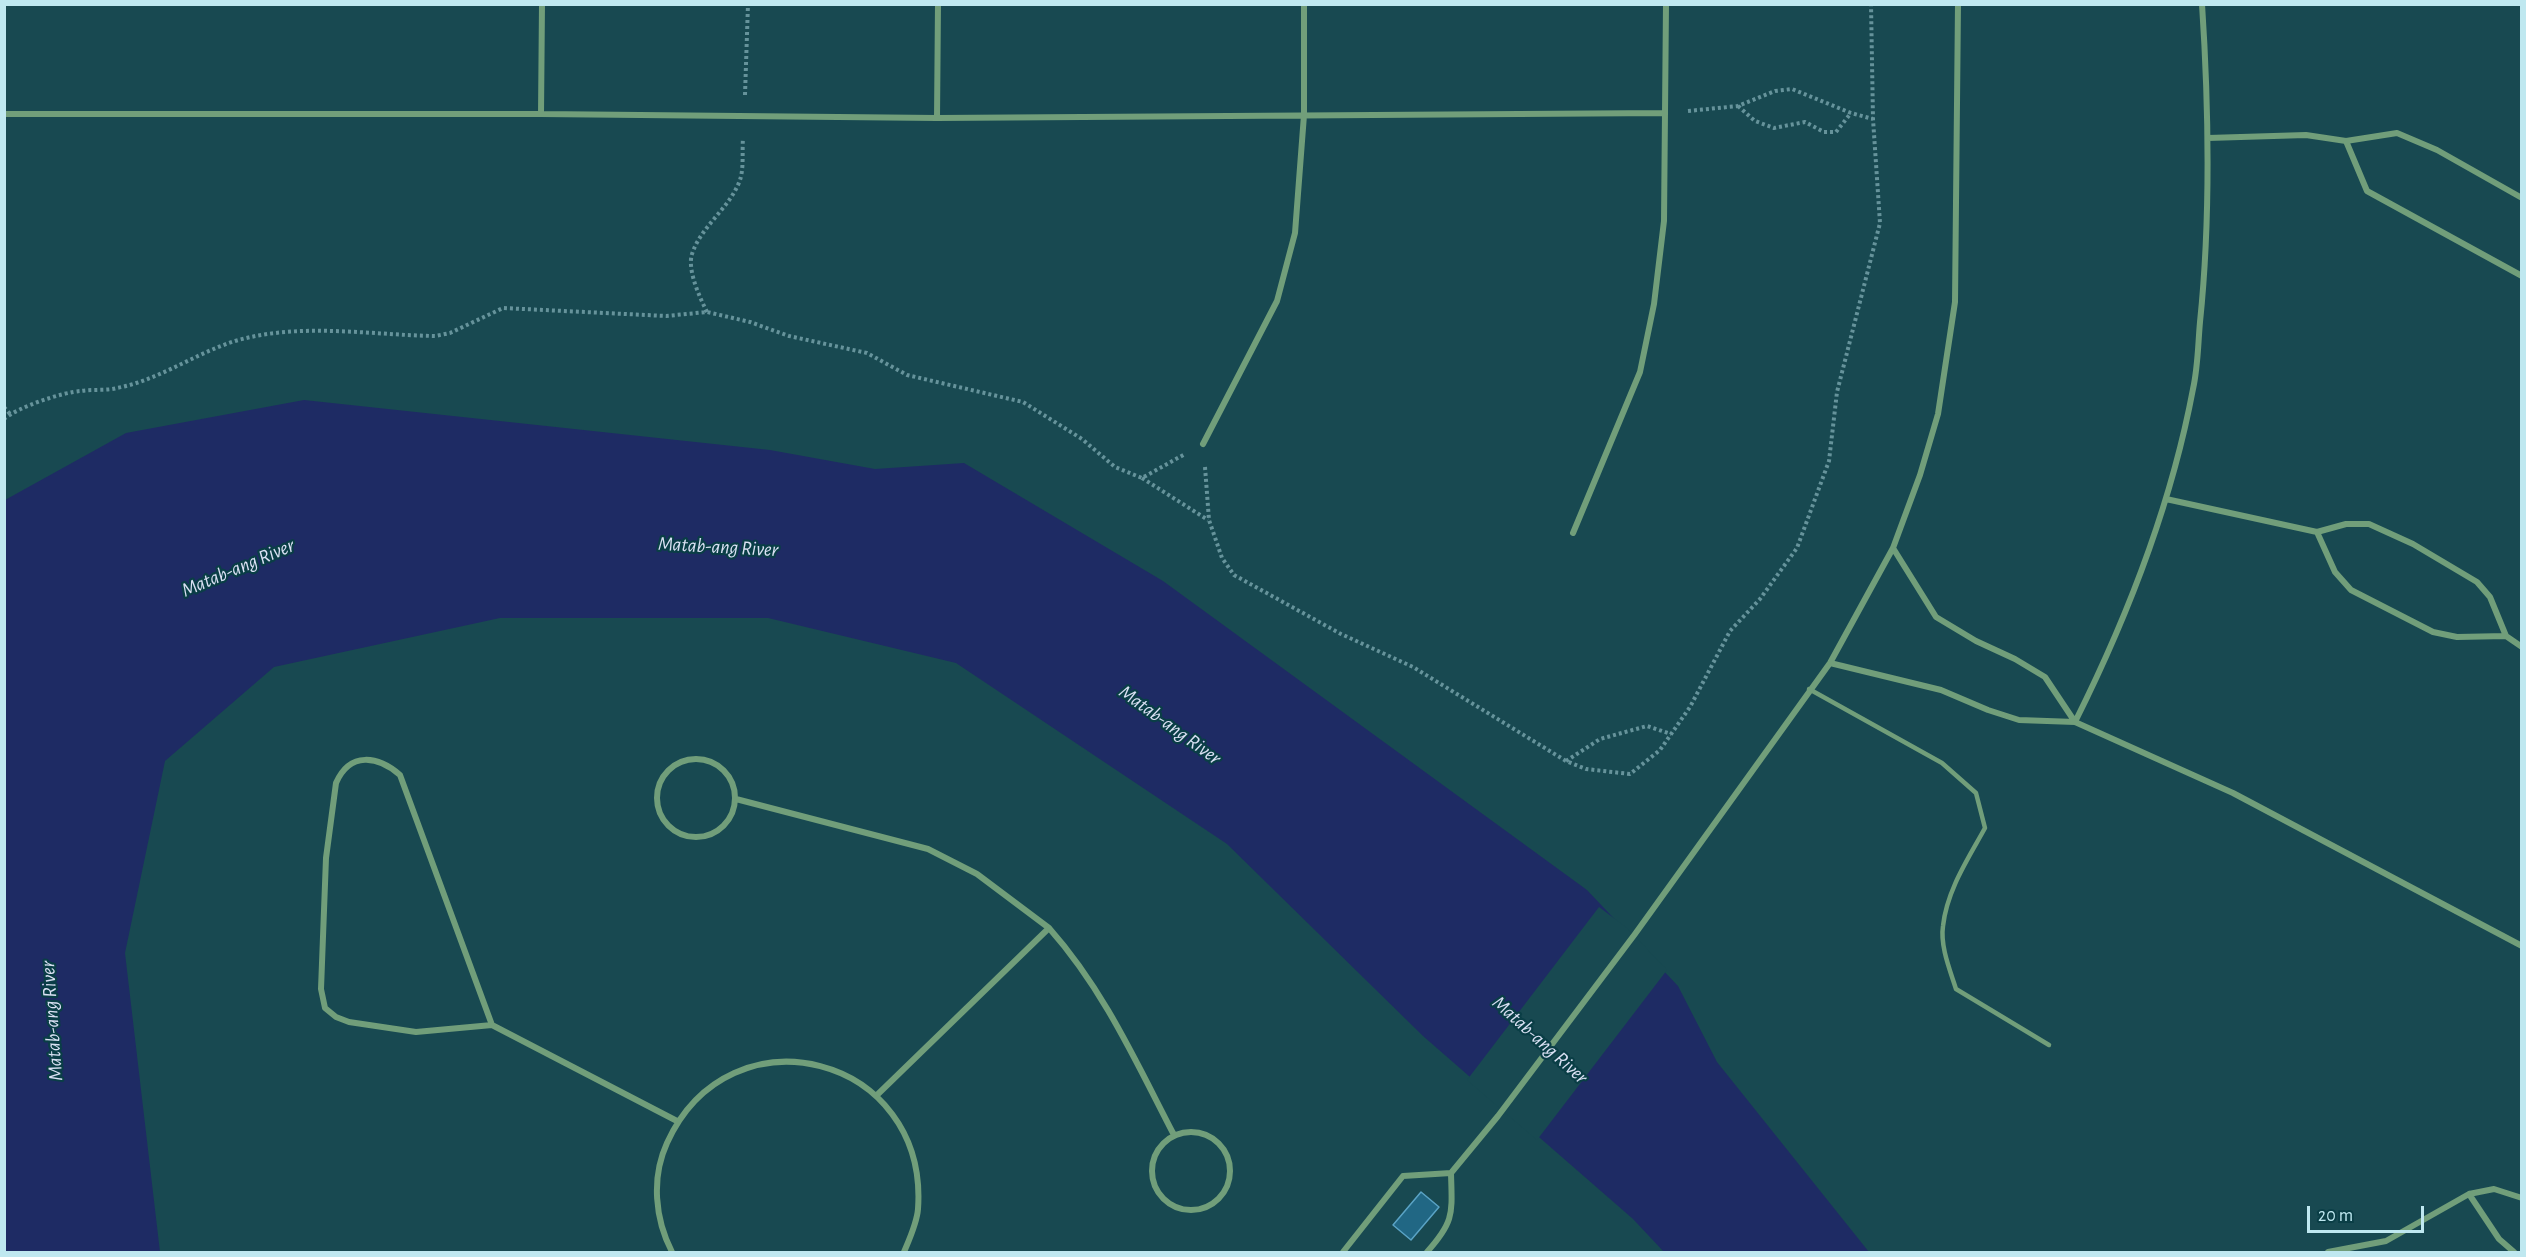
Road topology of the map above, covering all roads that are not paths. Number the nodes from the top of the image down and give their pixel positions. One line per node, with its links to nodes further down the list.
1 (542, 4): 9 (street)
2 (938, 4): 11 (street)
3 (1304, 4): 10 (street)
4 (1666, 4): 7 (street)
5 (1958, 4): 20 (street)
6 (2202, 4): 12 (street)
7 (1665, 113): 10 (street); 19 (street)
8 (4, 114): 9 (street)
9 (541, 114): 11 (street)
10 (1304, 115): 11 (street); 16 (street)
11 (937, 118)
12 (2208, 138): 13 (street); 17 (street)
13 (2346, 141): 14 (street); 15 (street)
14 (2522, 198)
15 (2522, 276)
16 (1203, 444)
17 (2166, 500): 18 (street); 25 (street)
18 (2317, 532): 21 (street); 21 (street)
19 (1573, 534)
20 (1893, 548): 23 (street); 25 (street)
21 (2506, 636): 22 (street)
22 (2522, 647)
23 (1830, 663): 24 (street); 25 (street)
24 (1809, 689): 30 (lane); 34 (street)
25 (2075, 722): 28 (street)
26 (736, 799): 26 (street); 27 (street)
27 (1049, 928): 31 (street); 33 (street)
28 (2522, 946)
29 (492, 1025): 29 (street); 32 (street)
30 (2049, 1045)
31 (877, 1095): 32 (street); 38 (street)
32 (677, 1121): 37 (street)
33 (1174, 1135): 33 (street)
34 (1451, 1173): 39 (street); 40 (street)
35 (2469, 1194): 36 (street); 41 (street); 42 (street)
36 (2522, 1198)
37 (672, 1252)
38 (904, 1252)
39 (1343, 1252)
40 (1427, 1252)
41 (2328, 1252)
42 (2514, 1252)

